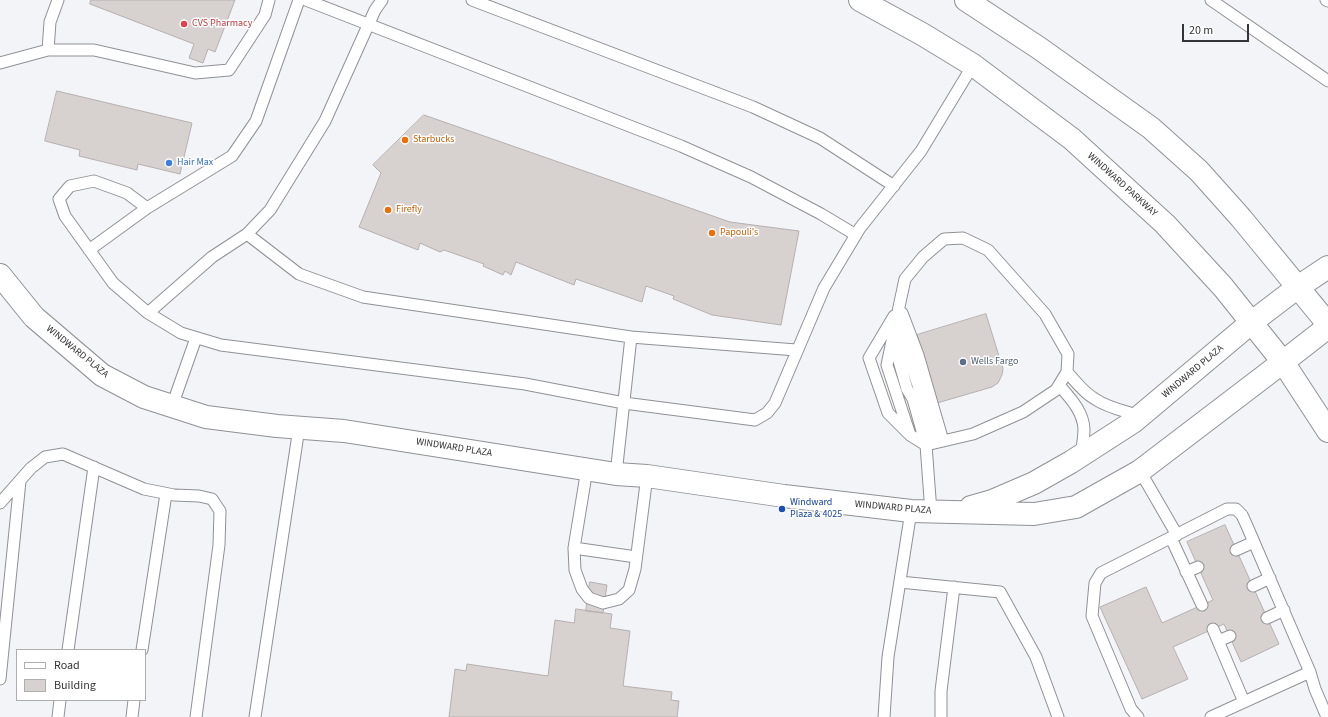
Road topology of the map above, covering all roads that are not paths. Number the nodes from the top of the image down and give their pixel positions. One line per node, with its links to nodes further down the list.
1 (58, 0): 11 (lane)
2 (269, 0): 11 (lane)
3 (299, 0): 16 (lane)
4 (306, 0): 10 (lane)
5 (382, 0): 10 (lane)
6 (472, 0): 15 (lane)
7 (860, 0): 13 (street, WINDWARD PARKWAY)
8 (966, 0): 22 (street)
9 (1211, 0): 14 (lane)
10 (369, 24): 17 (lane); 18 (lane)
11 (48, 50): 12 (lane)
12 (0, 63)
13 (973, 65): 15 (lane); 25 (street, WINDWARD PARKWAY)
14 (1328, 81)
15 (894, 186): 18 (lane)
16 (147, 208): 19 (lane); 19 (lane)
17 (246, 234): 24 (lane); 28 (lane)
18 (856, 235): 30 (lane)
19 (89, 250): 24 (lane)
20 (1328, 268): 22 (street, WINDWARD PLAZA)
21 (0, 275): 35 (street, WINDWARD PLAZA)
22 (1298, 286): 25 (street, WINDWARD PLAZA); 26 (street)
23 (899, 307): 32 (lane); 39 (lane); 39 (lane); 40 (lane); 40 (lane)
24 (148, 313): 29 (lane)
25 (1252, 322): 31 (street, WINDWARD PARKWAY); 36 (street, WINDWARD PLAZA)
26 (1328, 324)
27 (1328, 327): 31 (street, WINDWARD PLAZA)
28 (631, 337): 30 (lane); 34 (lane)
29 (196, 338): 34 (lane); 35 (lane)
30 (796, 350): 34 (lane)
31 (1283, 362): 38 (street, WINDWARD PARKWAY); 44 (street, WINDWARD PLAZA)
32 (1067, 372): 33 (lane); 36 (lane)
33 (1060, 385): 40 (lane); 41 (lane)
34 (624, 403): 45 (lane)
35 (172, 406): 37 (street, WINDWARD PLAZA)
36 (1140, 416): 41 (street, WINDWARD PLAZA)
37 (299, 428): 43 (street, WINDWARD PLAZA); 79 (lane)
38 (1328, 432)
39 (910, 435): 40 (lane)
40 (934, 443): 50 (lane)
41 (1081, 456): 51 (street, WINDWARD PLAZA)
42 (94, 467): 47 (lane); 48 (lane); 69 (lane)
43 (587, 469): 45 (street, WINDWARD PLAZA); 54 (lane)
44 (1140, 471): 51 (street, WINDWARD PLAZA); 52 (lane)
45 (616, 474): 46 (street, WINDWARD PLAZA)
46 (647, 476): 50 (street, WINDWARD PLAZA); 56 (lane)
47 (20, 481): 49 (lane); 72 (lane)
48 (166, 494): 70 (lane); 78 (lane)
49 (0, 503)
50 (921, 511): 51 (street, WINDWARD PLAZA); 60 (lane)
51 (954, 513)
52 (1174, 536): 53 (lane); 58 (lane); 83 (lane)
53 (1254, 542): 55 (lane); 59 (lane)
54 (574, 548): 56 (lane); 56 (lane)
55 (1236, 550)
56 (636, 557)
57 (1198, 567): 58 (lane)
58 (1186, 572): 63 (lane)
59 (1270, 578): 61 (lane); 64 (lane)
60 (900, 582): 62 (lane); 80 (lane)
61 (1253, 586)
62 (954, 588): 81 (lane); 82 (lane)
63 (1202, 605)
64 (1284, 610): 65 (lane); 71 (lane)
65 (1267, 618)
66 (1213, 629): 68 (lane)
67 (1230, 636): 68 (lane)
68 (1218, 641): 75 (lane)
69 (68, 649)
70 (142, 649)
71 (1310, 672): 75 (lane); 85 (lane)
72 (0, 679)
73 (60, 701): 76 (lane)
74 (134, 701): 77 (lane)
75 (1244, 702): 84 (lane)
76 (58, 717)
77 (132, 717)
78 (196, 717)
79 (255, 717)
80 (884, 717)
81 (941, 717)
82 (1058, 717)
83 (1138, 717)
84 (1211, 717)
85 (1327, 717)

